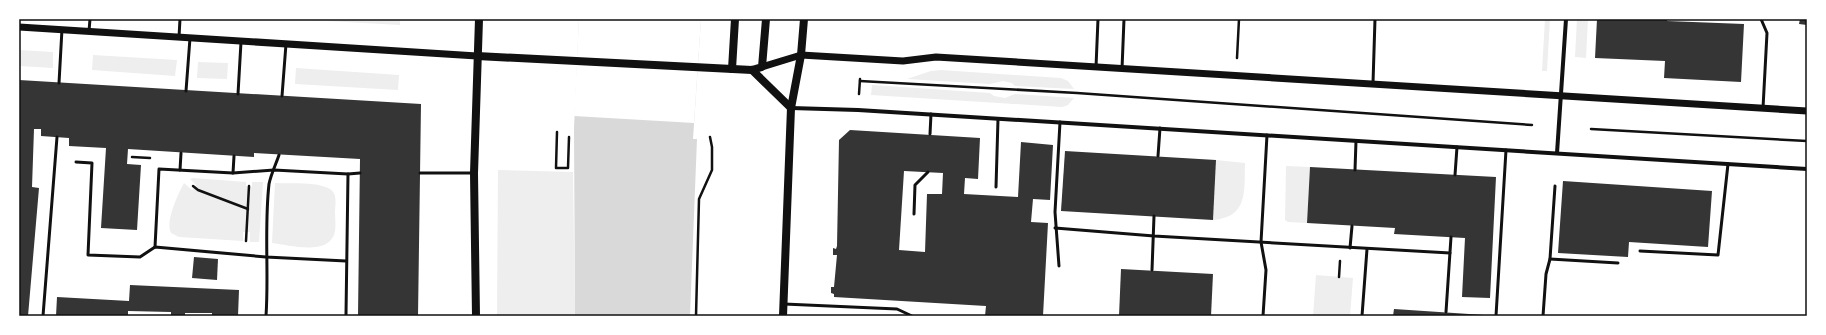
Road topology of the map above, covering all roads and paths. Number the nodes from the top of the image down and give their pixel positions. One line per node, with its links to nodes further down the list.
1 (90, 19): 15 (lane)
2 (180, 19): 16 (lane)
3 (479, 19): 21 (main road)
4 (735, 19): 25 (main road)
5 (766, 19): 23 (main road)
6 (804, 19): 20 (main road)
7 (1098, 19): 24 (lane)
8 (1124, 19): 26 (lane)
9 (1239, 19): 22 (path)
10 (1375, 19): 31 (lane)
11 (1566, 19): 35 (street)
12 (1761, 19): 38 (lane)
13 (19, 27): 14 (street)
14 (62, 30): 15 (street); 30 (lane)
15 (89, 31): 16 (street)
16 (179, 37): 17 (street)
17 (190, 38): 18 (street); 32 (lane)
18 (242, 41): 19 (street); 33 (lane)
19 (286, 44): 21 (street); 34 (lane)
20 (801, 55): 23 (street); 24 (street); 37 (main road)
21 (477, 56): 25 (main road); 68 (main road)
22 (1236, 61)
23 (762, 67): 27 (main road)
24 (1096, 67): 26 (street)
25 (732, 69): 27 (main road)
26 (1122, 69): 31 (street)
27 (752, 70): 37 (main road)
28 (860, 75): 29 (path)
29 (860, 80): 36 (path); 43 (path)
30 (59, 83)
31 (1373, 84): 35 (street)
32 (186, 90)
33 (238, 94)
34 (282, 96)
35 (1561, 96): 38 (street); 57 (street)
36 (858, 97)
37 (791, 108): 40 (street); 97 (main road)
38 (1762, 108): 39 (street)
39 (1807, 111)
40 (931, 114): 41 (street); 47 (lane)
41 (998, 118): 42 (street); 76 (lane)
42 (1060, 122): 44 (street); 81 (lane)
43 (1532, 125)
44 (1160, 128): 48 (street); 60 (lane)
45 (1591, 129): 53 (path)
46 (557, 132): 50 (path)
47 (930, 134)
48 (1267, 135): 52 (street); 84 (lane)
49 (57, 137): 99 (lane)
50 (569, 137)
51 (710, 137): 103 (path)
52 (1356, 141): 54 (street); 66 (lane)
53 (1807, 142)
54 (1457, 147): 55 (street); 74 (lane)
55 (1506, 150): 57 (street); 108 (lane)
56 (181, 153): 64 (lane)
57 (1557, 153): 62 (street)
58 (279, 155): 65 (lane)
59 (234, 156): 70 (lane)
60 (1158, 156)
61 (76, 162): 85 (lane)
62 (1728, 164): 63 (street); 88 (lane)
63 (1807, 169)
64 (180, 170): 70 (lane); 77 (path); 85 (lane)
65 (274, 170): 67 (lane); 73 (lane); 91 (lane)
66 (1355, 170)
67 (250, 172): 70 (lane); 77 (path)
68 (474, 172): 72 (lane); 102 (main road)
69 (928, 172): 78 (lane)
70 (233, 173)
71 (360, 173): 73 (lane)
72 (420, 173)
73 (348, 174): 93 (lane)
74 (1456, 175)
75 (1555, 186): 92 (lane)
76 (996, 187)
77 (248, 209): 90 (path)
78 (914, 214)
79 (1154, 216): 82 (lane)
80 (1352, 226): 86 (lane)
81 (1055, 228): 82 (lane); 95 (lane)
82 (1154, 236): 84 (lane); 96 (lane)
83 (1451, 237): 89 (lane)
84 (1261, 242): 86 (lane); 106 (lane)
85 (154, 247): 90 (lane)
86 (1350, 248): 87 (lane)
87 (1367, 249): 89 (lane); 107 (lane)
88 (1640, 251)
89 (1450, 254): 98 (lane)
90 (245, 255): 91 (lane)
91 (266, 257): 93 (lane); 100 (lane)
92 (1550, 259): 94 (lane); 109 (lane)
93 (346, 262): 101 (lane)
94 (1618, 263)
95 (1059, 266)
96 (1152, 270)
97 (783, 304): 104 (main road); 105 (lane)
98 (1446, 312)
99 (43, 316)
100 (266, 316)
101 (346, 316)
102 (476, 316)
103 (696, 316)
104 (783, 316)
105 (912, 316)
106 (1263, 316)
107 (1362, 316)
108 (1496, 316)
109 (1543, 316)

